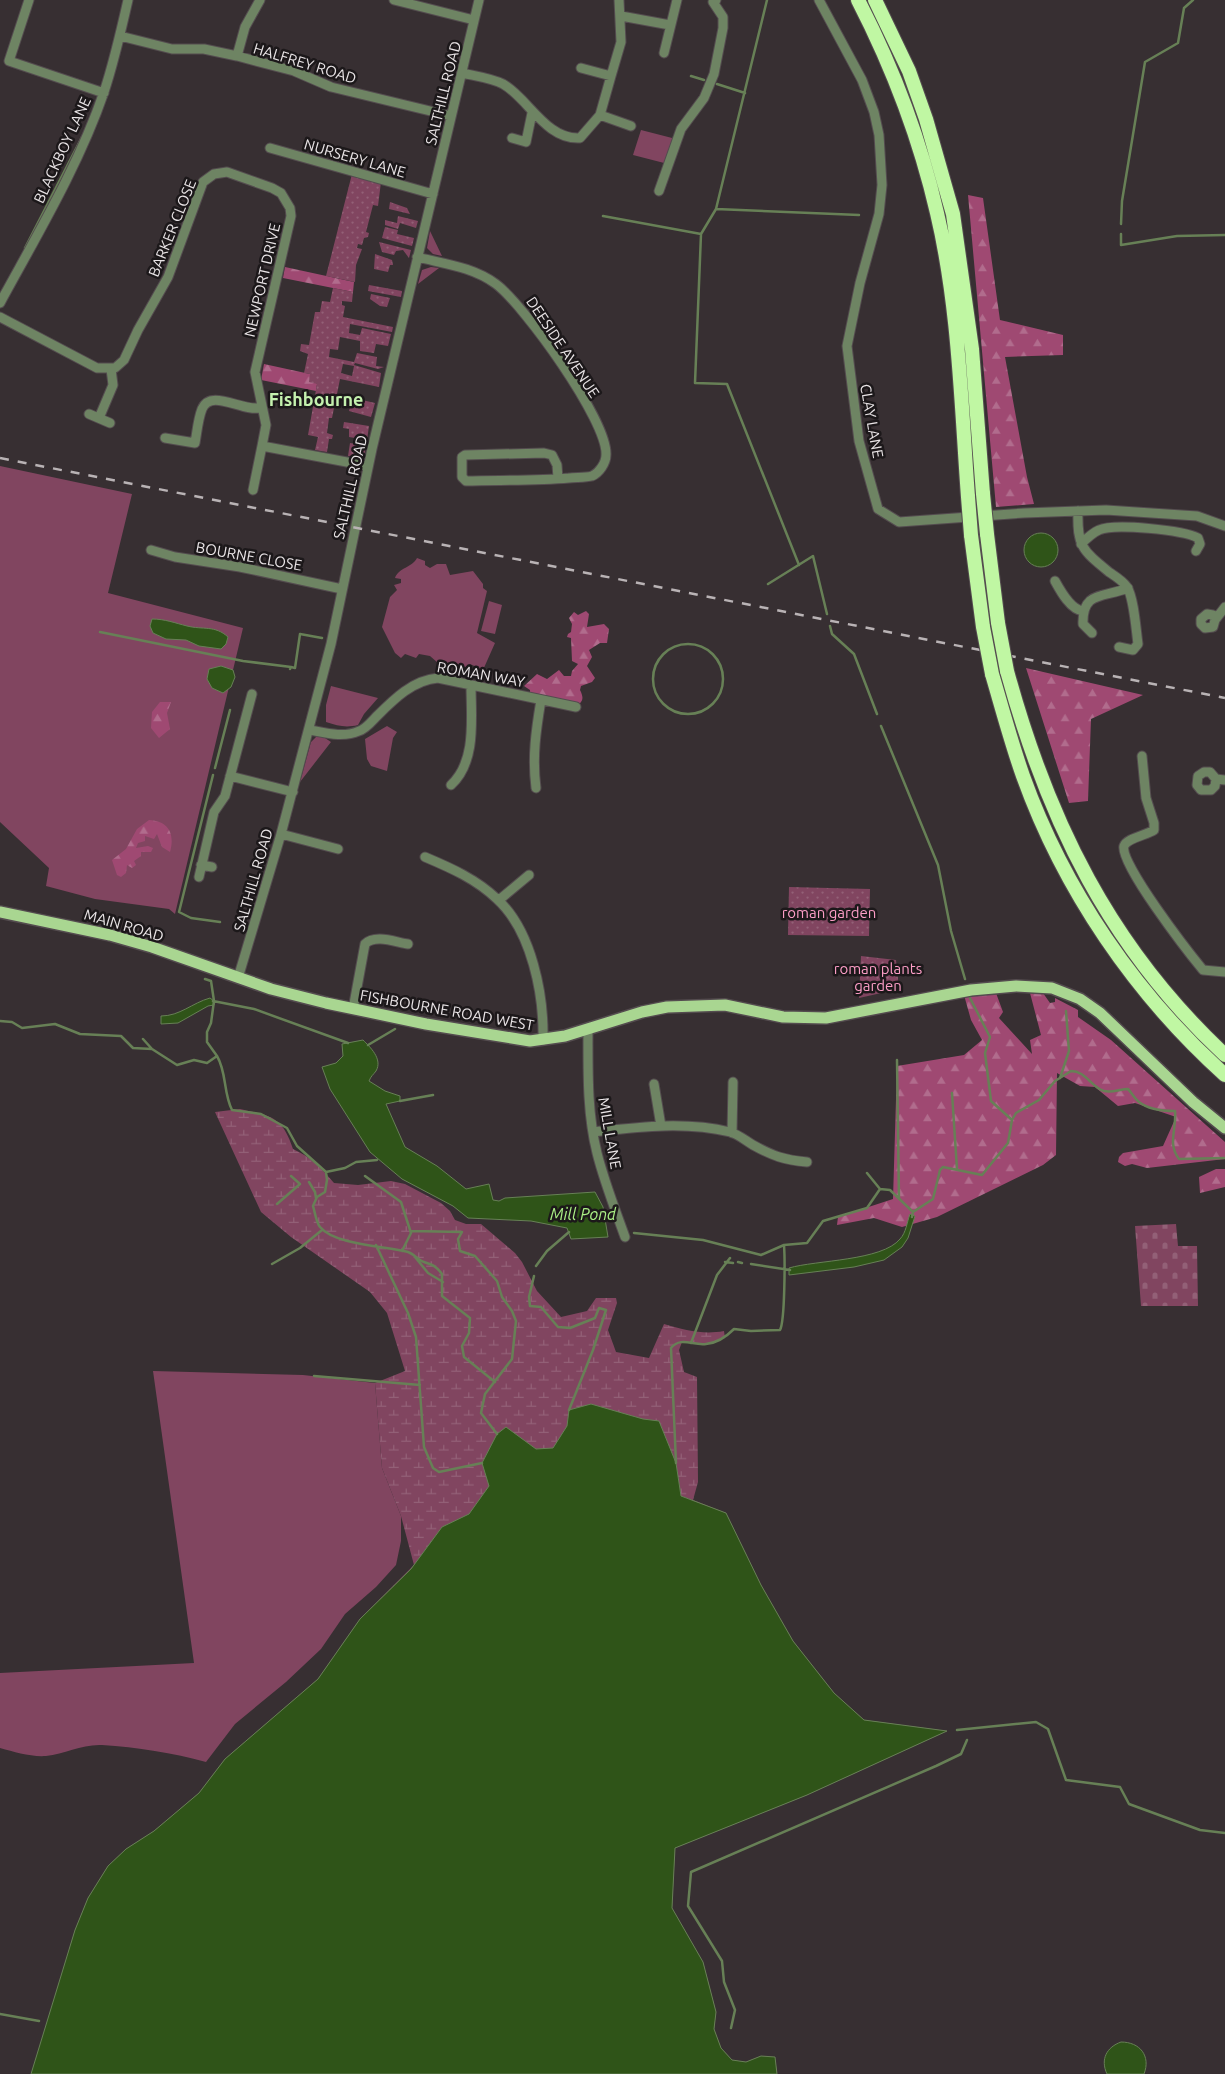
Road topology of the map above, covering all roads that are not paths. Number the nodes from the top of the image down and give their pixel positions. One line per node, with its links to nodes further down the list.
1 (29, 0): 21 (street)
2 (128, 0): 15 (street, BLACKBOY LANE)
3 (260, 0): 17 (street)
4 (394, 0): 13 (street)
5 (479, 0): 13 (street, SALTHILL ROAD)
6 (619, 0): 12 (street)
7 (677, 0): 14 (street)
8 (716, 0): 29 (street)
9 (819, 0): 44 (street, CLAY LANE)
10 (858, 0): 83 (highway, bridge)
11 (875, 0): 82 (highway, bridge)
12 (621, 16): 14 (street); 20 (street)
13 (474, 20): 19 (street, SALTHILL ROAD)
14 (670, 25): 16 (street)
15 (120, 36): 17 (street, HALFREY ROAD); 21 (street, BLACKBOY LANE)
16 (664, 53)
17 (237, 56): 24 (street, HALFREY ROAD)
18 (581, 68): 20 (street)
19 (462, 73): 22 (street); 24 (street, SALTHILL ROAD)
20 (611, 76): 23 (street)
21 (104, 93): 32 (street, BLACKBOY LANE)
22 (532, 113): 23 (street); 26 (street)
23 (600, 115): 25 (street)
24 (451, 116): 30 (street, SALTHILL ROAD)
25 (631, 126)
26 (512, 138)
27 (270, 148): 30 (street, NURSERY LANE)
28 (214, 174): 34 (street, BARKER CLOSE); 35 (street, NEWPORT DRIVE)
29 (659, 191)
30 (433, 194): 31 (street, SALTHILL ROAD)
31 (417, 257): 41 (street, SALTHILL ROAD); 42 (street, DEESIDE AVENUE)
32 (0, 303)
33 (0, 317): 34 (street)
34 (111, 369): 37 (street)
35 (262, 407): 39 (street); 40 (street, NEWPORT DRIVE)
36 (89, 414): 37 (street)
37 (99, 418): 38 (street)
38 (110, 422)
39 (165, 438)
40 (262, 446): 41 (street); 43 (street, NEWPORT DRIVE)
41 (368, 466): 51 (street, SALTHILL ROAD)
42 (558, 478): 42 (street, DEESIDE AVENUE)
43 (253, 490)
44 (1078, 511): 45 (street, CLAY LANE); 46 (street)
45 (1225, 526)
46 (1081, 544): 48 (street); 50 (street)
47 (151, 550): 51 (street, BOURNE CLOSE)
48 (1196, 552)
49 (1055, 582): 53 (street)
50 (1128, 588): 53 (street); 56 (street)
51 (342, 589): 61 (street, SALTHILL ROAD)
52 (1225, 607): 54 (street)
53 (1083, 612): 55 (street)
54 (1215, 620)
55 (1092, 633)
56 (1120, 647)
57 (471, 685): 59 (street, ROMAN WAY); 61 (street, ROMAN WAY); 64 (street)
58 (252, 694): 63 (street)
59 (541, 700): 60 (street, ROMAN WAY); 65 (street)
60 (576, 707)
61 (310, 730): 66 (street, SALTHILL ROAD)
62 (1142, 756): 77 (street)
63 (230, 776): 66 (street); 70 (street)
64 (451, 785)
65 (536, 788)
66 (293, 792): 67 (street, SALTHILL ROAD)
67 (281, 834): 68 (street); 78 (street, SALTHILL ROAD)
68 (338, 848)
69 (425, 856): 74 (street)
70 (201, 864): 71 (street); 73 (street)
71 (212, 866)
72 (529, 875): 74 (street)
73 (199, 877)
74 (499, 900): 81 (street)
75 (0, 912): 78 (main road, MAIN ROAD)
76 (408, 944): 79 (street)
77 (1225, 972)
78 (238, 978): 79 (main road, FISHBOURNE ROAD WEST)
79 (353, 1009): 81 (main road, FISHBOURNE ROAD WEST)
80 (588, 1030): 81 (main road, FISHBOURNE ROAD WEST); 87 (main road, FISHBOURNE ROAD WEST); 88 (street, MILL LANE)
81 (543, 1040)
82 (1225, 1056)
83 (1225, 1075)
84 (733, 1082): 89 (street)
85 (654, 1084): 86 (street)
86 (661, 1126): 88 (street); 89 (street)
87 (1225, 1128)
88 (593, 1132): 91 (street, MILL LANE)
89 (732, 1133): 90 (street)
90 (807, 1162)
91 (625, 1236)

